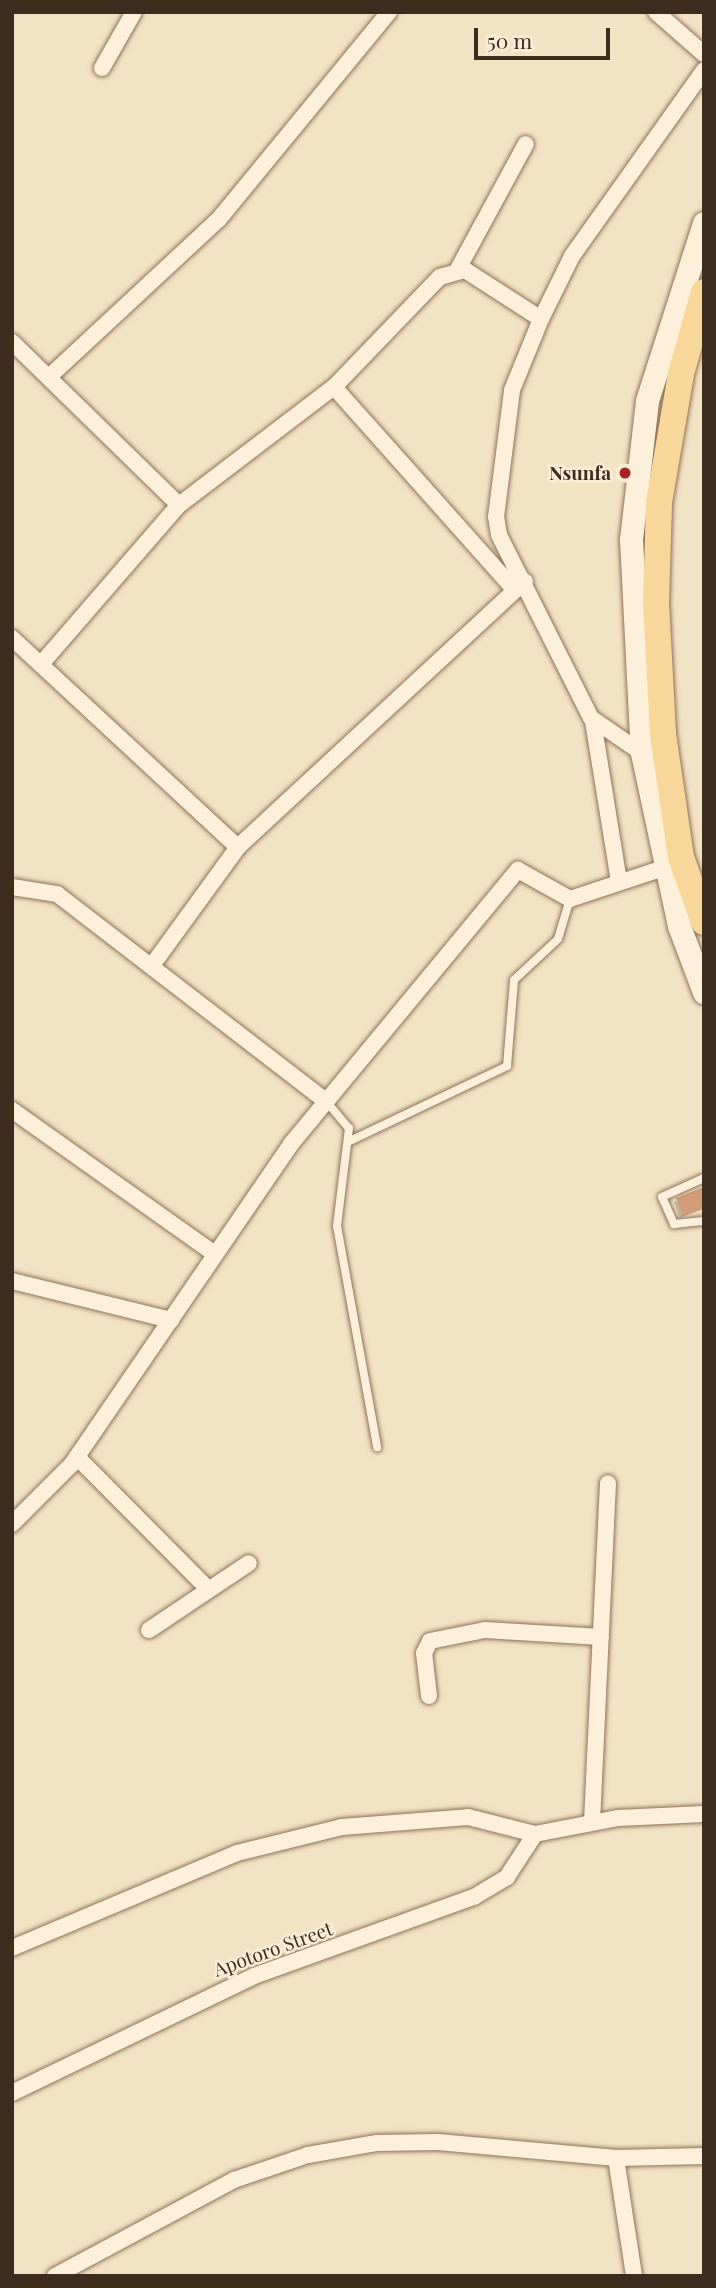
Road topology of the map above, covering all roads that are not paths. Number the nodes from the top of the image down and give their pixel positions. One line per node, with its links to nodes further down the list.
1 (134, 12): 5 (street)
2 (389, 12): 13 (street)
3 (656, 12): 4 (street)
4 (704, 54)
5 (102, 68)
6 (704, 70): 11 (street)
7 (526, 144): 9 (street)
8 (704, 223): 20 (street)
9 (458, 269): 11 (street); 14 (street)
10 (704, 292): 26 (main road)
11 (541, 319): 16 (street)
12 (12, 342): 13 (street)
13 (51, 375): 15 (street)
14 (334, 387): 15 (street); 16 (street)
15 (179, 505): 18 (street)
16 (520, 585): 19 (street); 21 (street)
17 (12, 638): 18 (street)
18 (42, 663): 21 (street)
19 (593, 721): 20 (street); 23 (street)
20 (642, 753): 22 (street)
21 (238, 847): 27 (street)
22 (664, 868): 23 (street); 28 (street)
23 (619, 882): 25 (street)
24 (12, 887): 27 (street)
25 (570, 899): 29 (street); 31 (lane)
26 (704, 922)
27 (153, 964): 29 (street)
28 (704, 992)
29 (326, 1101): 31 (lane); 34 (street)
30 (12, 1111): 34 (street)
31 (350, 1141): 37 (lane)
32 (704, 1178): 33 (lane)
33 (704, 1221)
34 (213, 1253): 36 (street)
35 (12, 1281): 36 (street)
36 (172, 1320): 38 (street)
37 (377, 1447)
38 (77, 1457): 40 (street); 42 (street)
39 (608, 1483): 44 (street)
40 (12, 1524)
41 (249, 1563): 42 (street)
42 (208, 1589): 43 (street)
43 (149, 1630)
44 (600, 1637): 45 (street); 47 (street)
45 (429, 1696)
46 (704, 1814): 47 (street)
47 (592, 1822): 48 (street)
48 (535, 1834): 49 (street); 50 (street, Apotoro Street)
49 (12, 1948)
50 (12, 2093)
51 (704, 2156): 52 (street)
52 (616, 2158): 53 (street); 54 (street)
53 (55, 2276)
54 (634, 2276)

